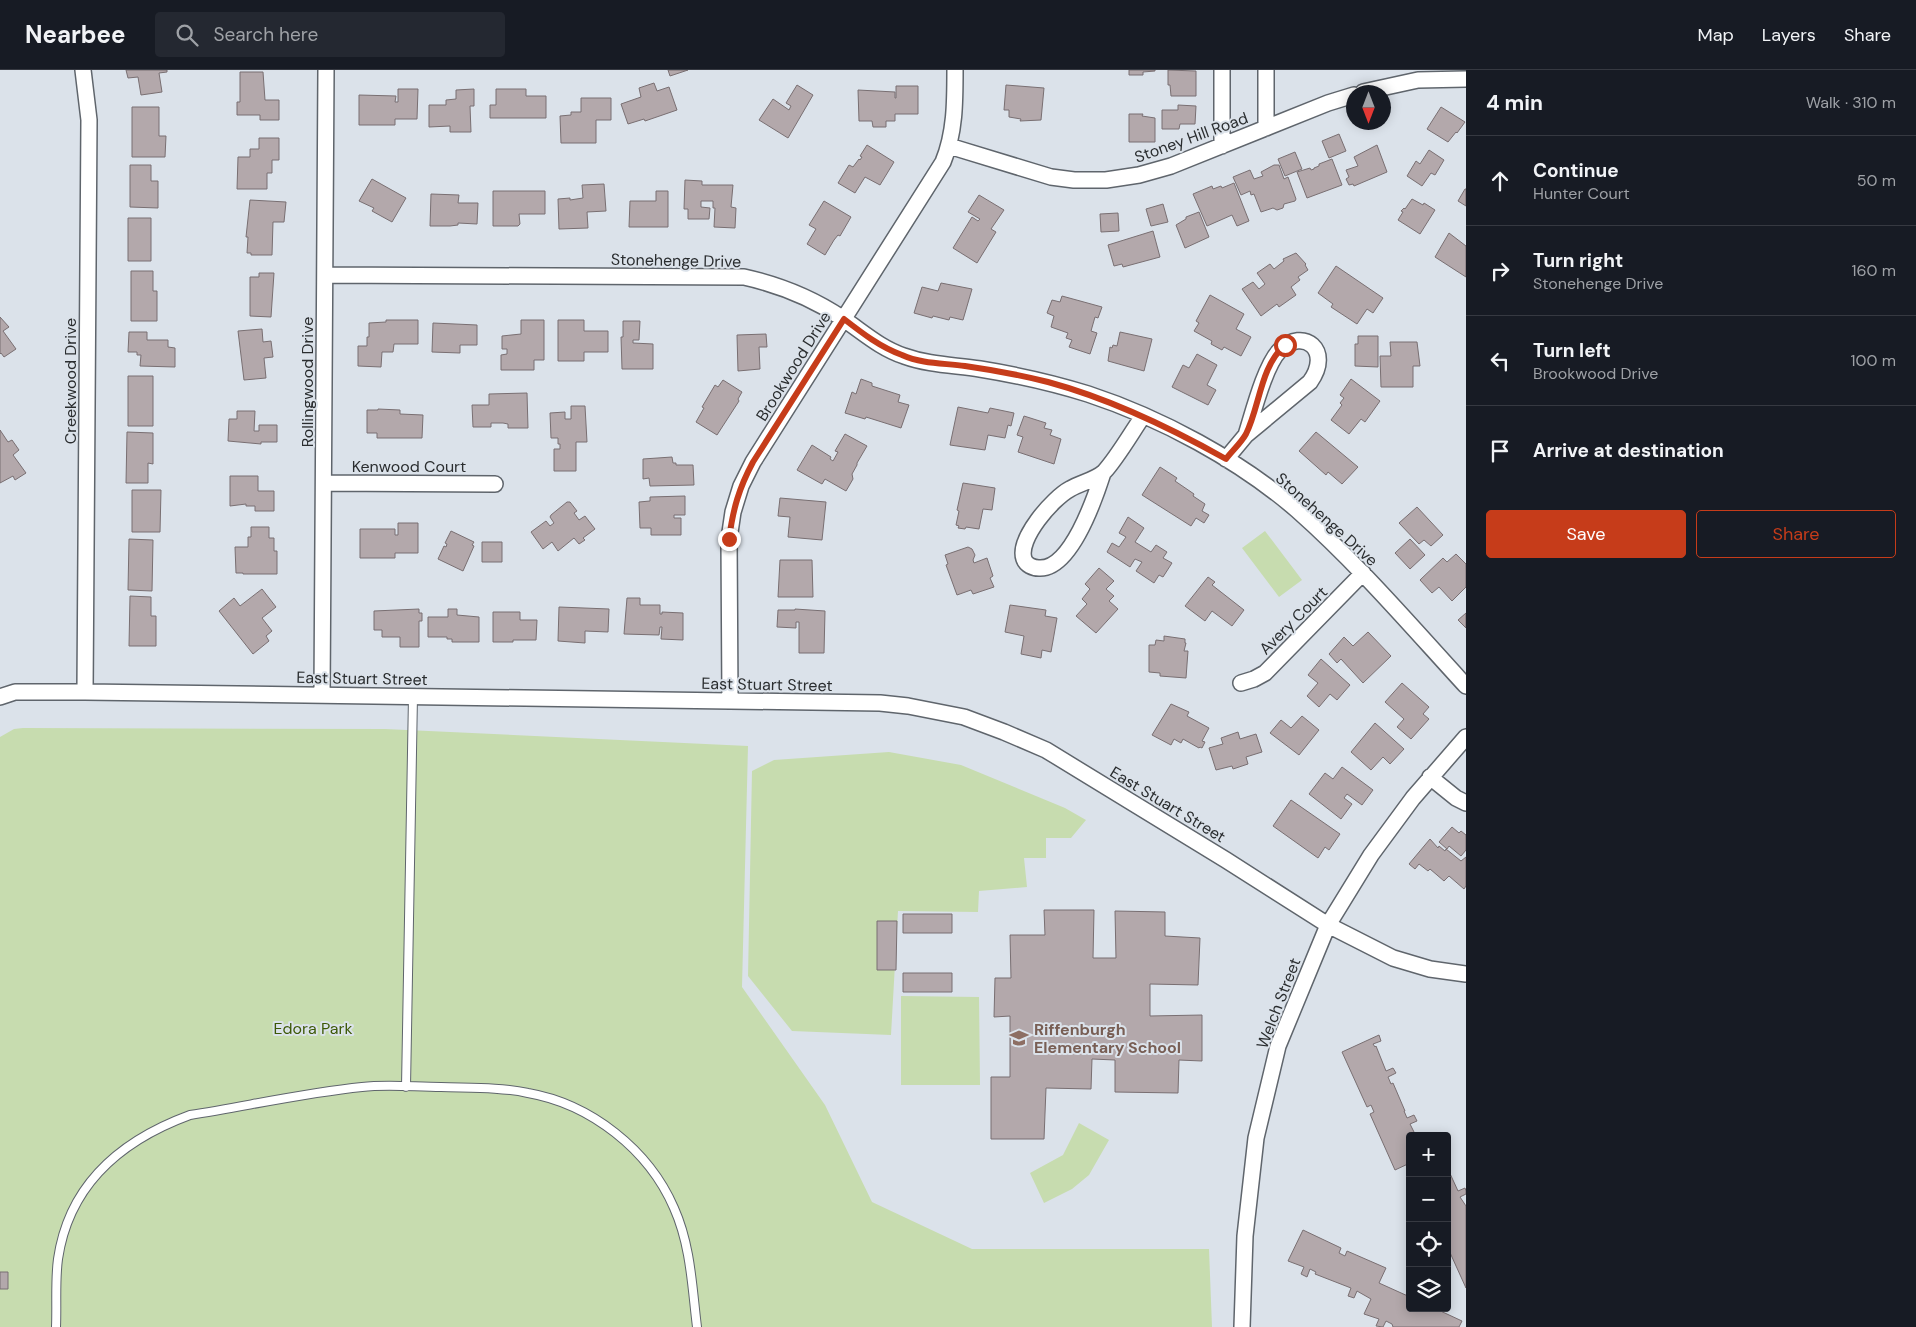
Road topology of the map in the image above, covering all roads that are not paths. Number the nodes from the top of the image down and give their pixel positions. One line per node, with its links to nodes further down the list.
1 (83, 70): 24 (street, Creekwood Drive)
2 (326, 70): 13 (street, Rollingwood Drive)
3 (955, 70): 11 (street, Brookwood Drive)
4 (1222, 70): 12 (street)
5 (1266, 70): 10 (street)
6 (1412, 76): 7 (street); 8 (street)
7 (1466, 78)
8 (1384, 85)
9 (1346, 97): 10 (street, Stoney Hill Road)
10 (1266, 128): 12 (street, Stoney Hill Road)
11 (949, 146): 12 (street, Stoney Hill Road); 14 (street, Brookwood Drive)
12 (1222, 146)
13 (325, 275): 14 (street, Stonehenge Drive); 19 (street, Rollingwood Drive)
14 (844, 319): 15 (street, Stonehenge Drive); 28 (street, Brookwood Drive)
15 (1143, 416): 17 (street, Stonehenge Drive); 18 (street)
16 (1246, 435): 16 (street); 17 (street)
17 (1226, 459): 21 (street, Stonehenge Drive)
18 (1103, 472): 18 (street)
19 (324, 483): 20 (street, Kenwood Court); 25 (street, Rollingwood Drive)
20 (495, 484)
21 (1364, 573): 22 (street, Avery Court); 23 (street, Stonehenge Drive)
22 (1241, 683)
23 (1466, 686)
24 (85, 692): 25 (street, East Stuart Street); 27 (street, East Stuart Street)
25 (322, 695): 26 (street, East Stuart Street)
26 (413, 696): 28 (street, East Stuart Street); 34 (lane)
27 (0, 697)
28 (730, 701): 32 (street, East Stuart Street)
29 (1466, 737): 30 (street, Welch Street)
30 (1430, 777): 31 (street); 32 (street, Welch Street)
31 (1466, 804)
32 (1328, 925): 33 (street, East Stuart Street); 37 (street, Welch Street)
33 (1466, 974)
34 (406, 1087): 35 (lane); 36 (lane)
35 (56, 1327)
36 (697, 1327)
37 (1242, 1327)

